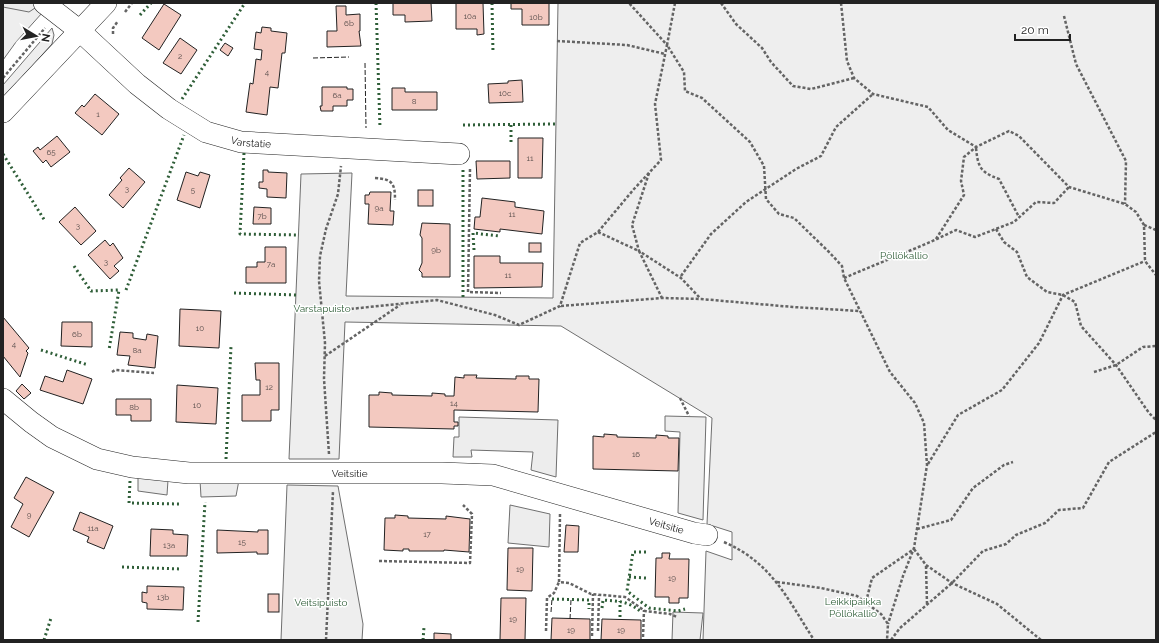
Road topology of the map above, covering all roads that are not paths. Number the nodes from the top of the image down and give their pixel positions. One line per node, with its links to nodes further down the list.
1 (106, 3): 3 (street)
2 (51, 8): 3 (street, Varstatie)
3 (80, 31): 4 (street); 5 (street, Varstatie)
4 (3, 112)
5 (465, 160)
6 (3, 399): 7 (street, Veitsitie)
7 (707, 535)

